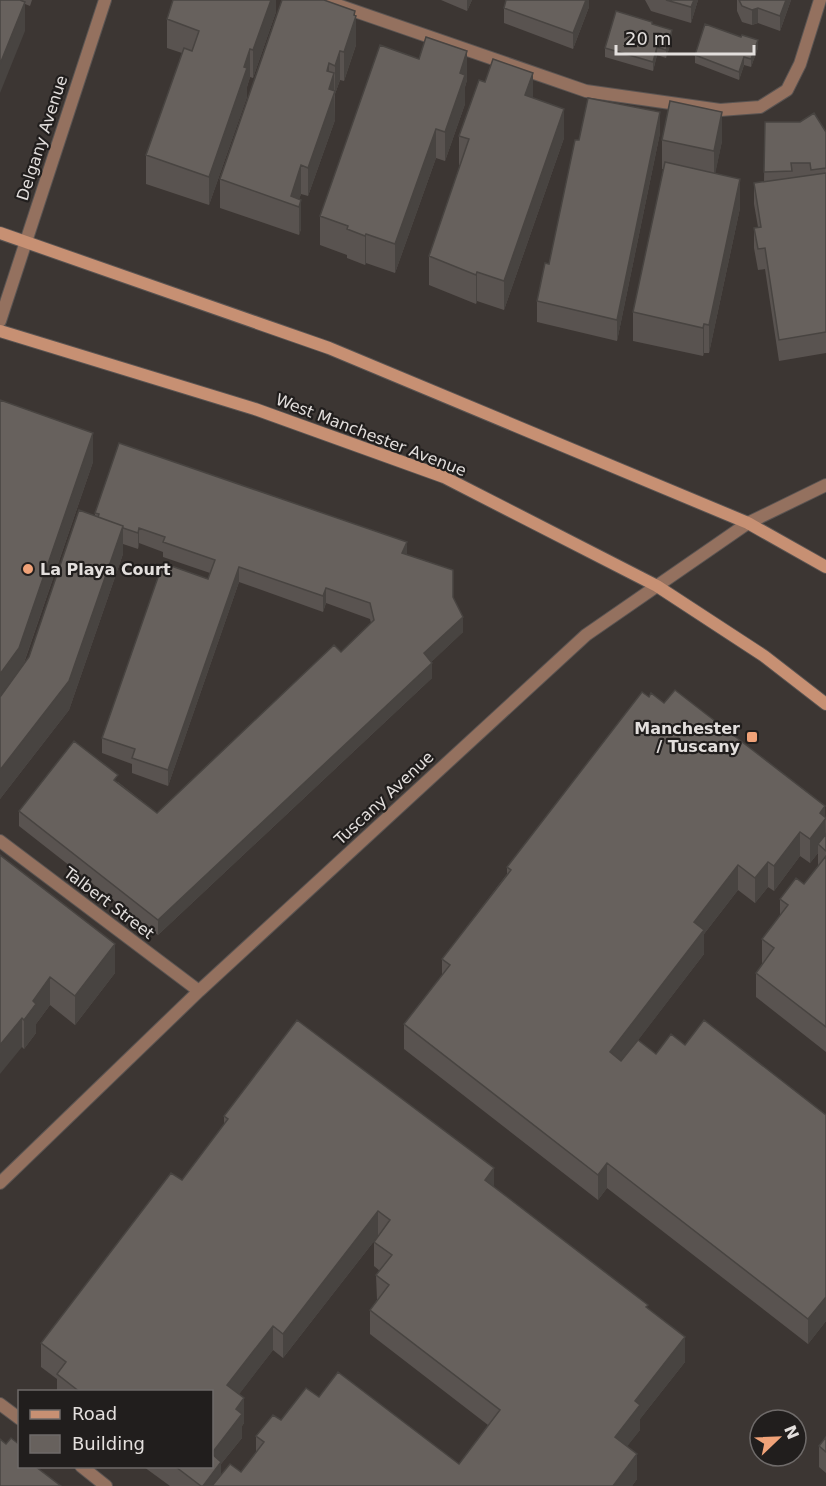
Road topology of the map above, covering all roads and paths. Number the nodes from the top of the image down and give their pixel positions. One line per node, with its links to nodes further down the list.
1 (105, 0): 5 (street, Delgany Avenue)
2 (324, 0): 3 (street)
3 (820, 0)
4 (0, 233): 5 (main road)
5 (26, 242): 6 (street, Delgany Avenue); 9 (main road)
6 (0, 321)
7 (0, 331): 11 (main road, West Manchester Avenue)
8 (826, 485): 9 (street, Tuscany Avenue)
9 (748, 523): 10 (main road); 11 (street, Tuscany Avenue)
10 (826, 567)
11 (657, 586): 12 (main road, West Manchester Avenue); 14 (street, Tuscany Avenue)
12 (826, 704)
13 (0, 841): 14 (street, Talbert Street)
14 (199, 992): 15 (street, Tuscany Avenue)
15 (0, 1183)
16 (0, 1404): 17 (street)
17 (18, 1418)
18 (82, 1468): 19 (street)
19 (106, 1486)

